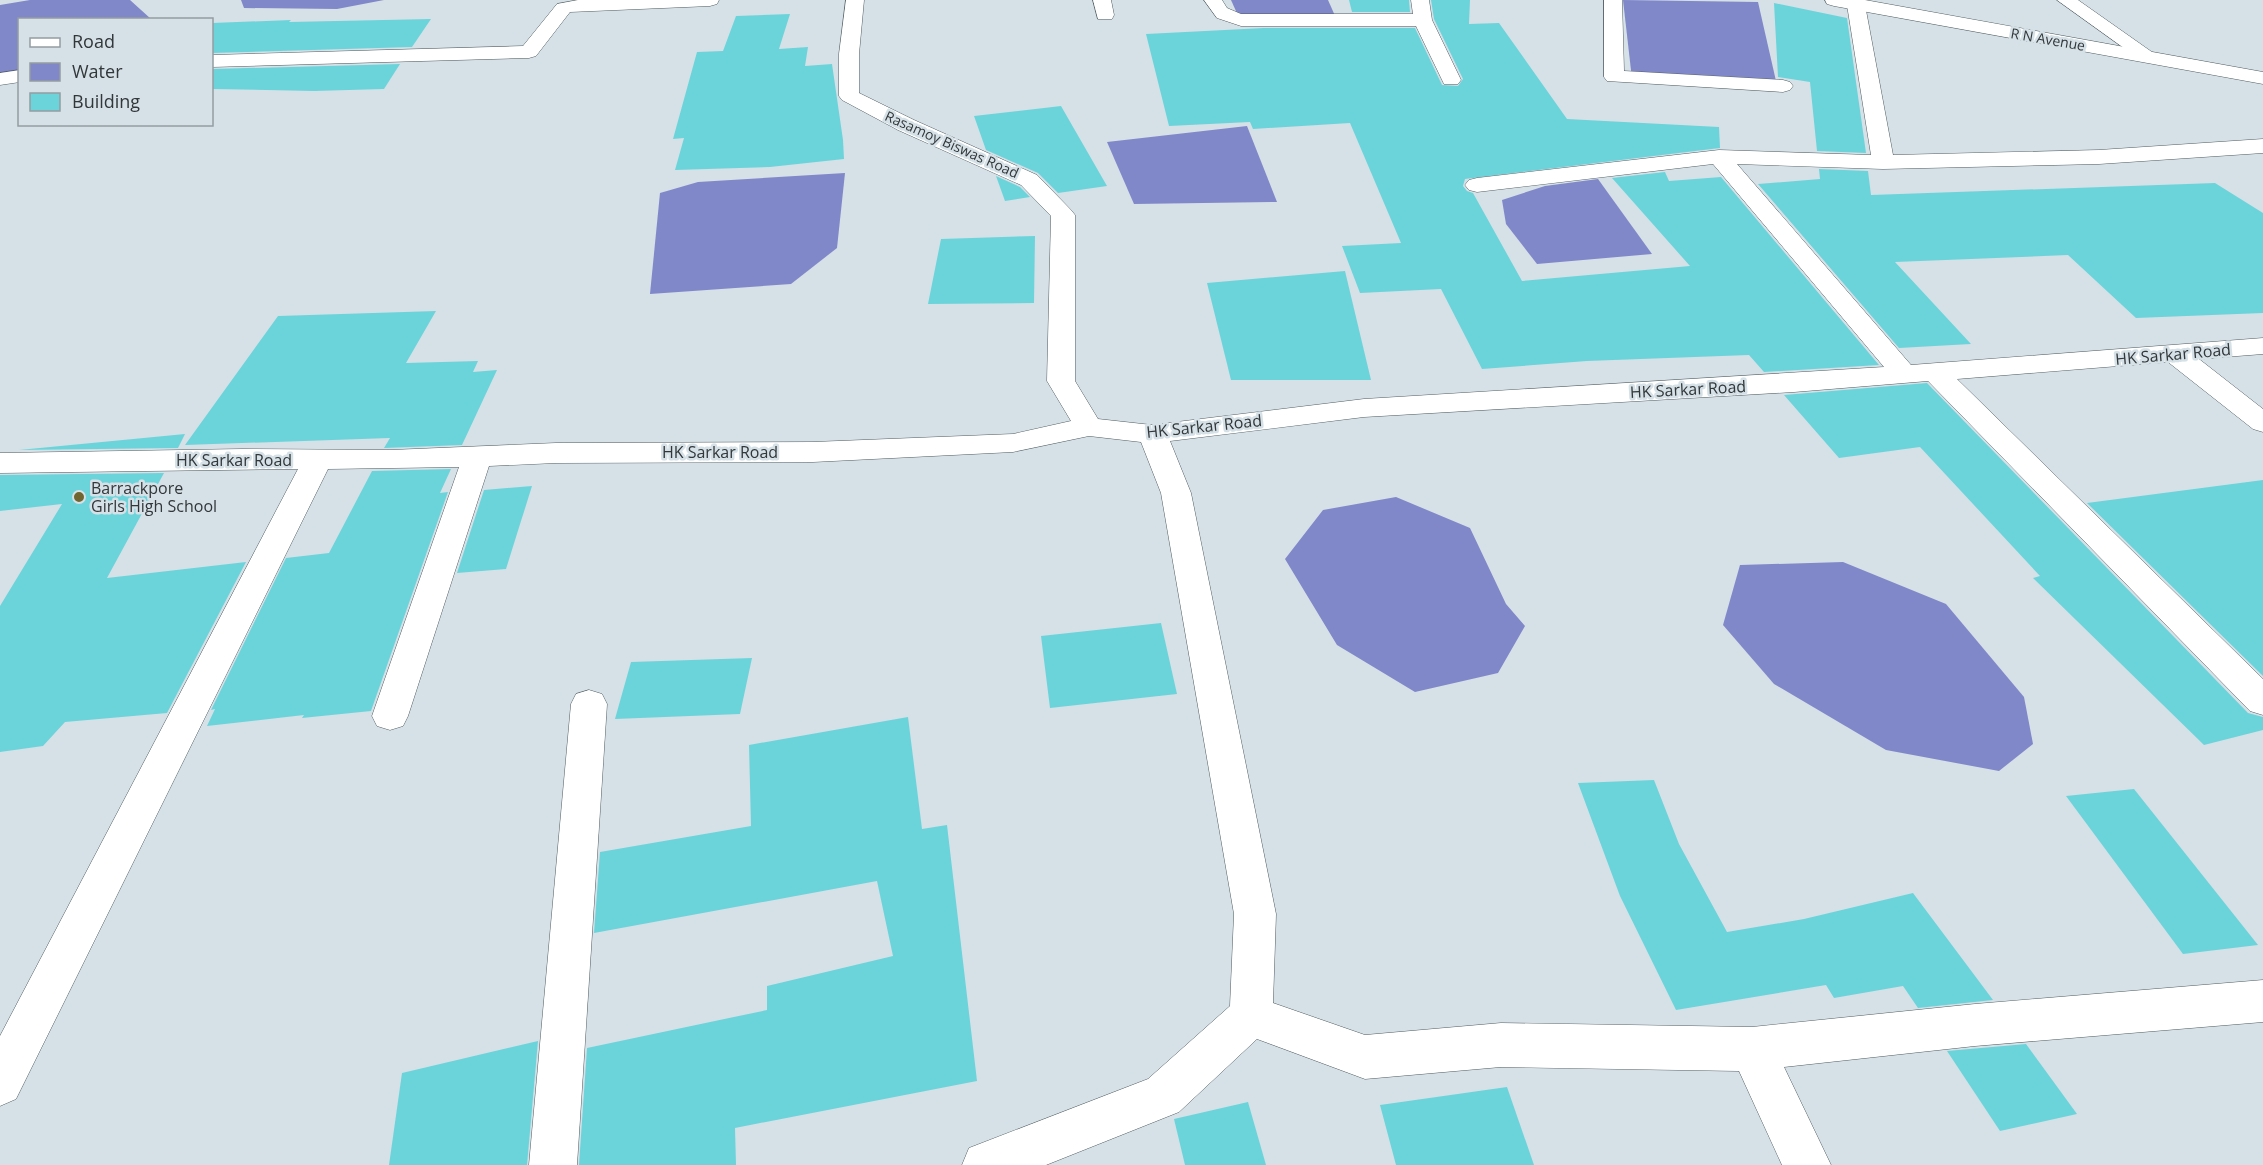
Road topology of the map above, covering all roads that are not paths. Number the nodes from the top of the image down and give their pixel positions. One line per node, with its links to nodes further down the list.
1 (710, 0): 8 (street)
2 (855, 0): 27 (street, Rasamoy Biswas Road)
3 (1213, 0): 10 (street)
4 (1420, 0): 10 (street)
5 (1612, 0): 17 (street)
6 (1834, 0): 9 (street, R N Avenue)
7 (2066, 0): 11 (street)
8 (624, 2): 12 (street)
9 (1856, 5): 11 (street, R N Avenue); 20 (street)
10 (1422, 20): 16 (street)
11 (2149, 57): 14 (street, R N Avenue)
12 (213, 61)
13 (18, 76): 15 (street)
14 (2263, 78)
15 (0, 79)
16 (1451, 80)
17 (1783, 86)
18 (2263, 146): 20 (street)
19 (1719, 157): 20 (street); 21 (street); 25 (street)
20 (1883, 162)
21 (1477, 185)
22 (2263, 346): 23 (street, HK Sarkar Road)
23 (2175, 354): 24 (street, HK Sarkar Road); 26 (street)
24 (1935, 372): 25 (street, HK Sarkar Road); 32 (street)
25 (1904, 374): 28 (street, HK Sarkar Road)
26 (2263, 423)
27 (1089, 427): 28 (street, HK Sarkar Road); 29 (street, HK Sarkar Road)
28 (1152, 434): 36 (street)
29 (477, 457): 30 (street, HK Sarkar Road); 34 (street)
30 (318, 460): 31 (street, HK Sarkar Road); 38 (street)
31 (0, 464)
32 (2263, 701)
33 (589, 704): 39 (street)
34 (390, 716)
35 (2263, 1000): 37 (street)
36 (1251, 1016): 37 (street); 40 (street)
37 (1752, 1049): 41 (street)
38 (0, 1083)
39 (553, 1165)
40 (986, 1165)
41 (1807, 1165)

